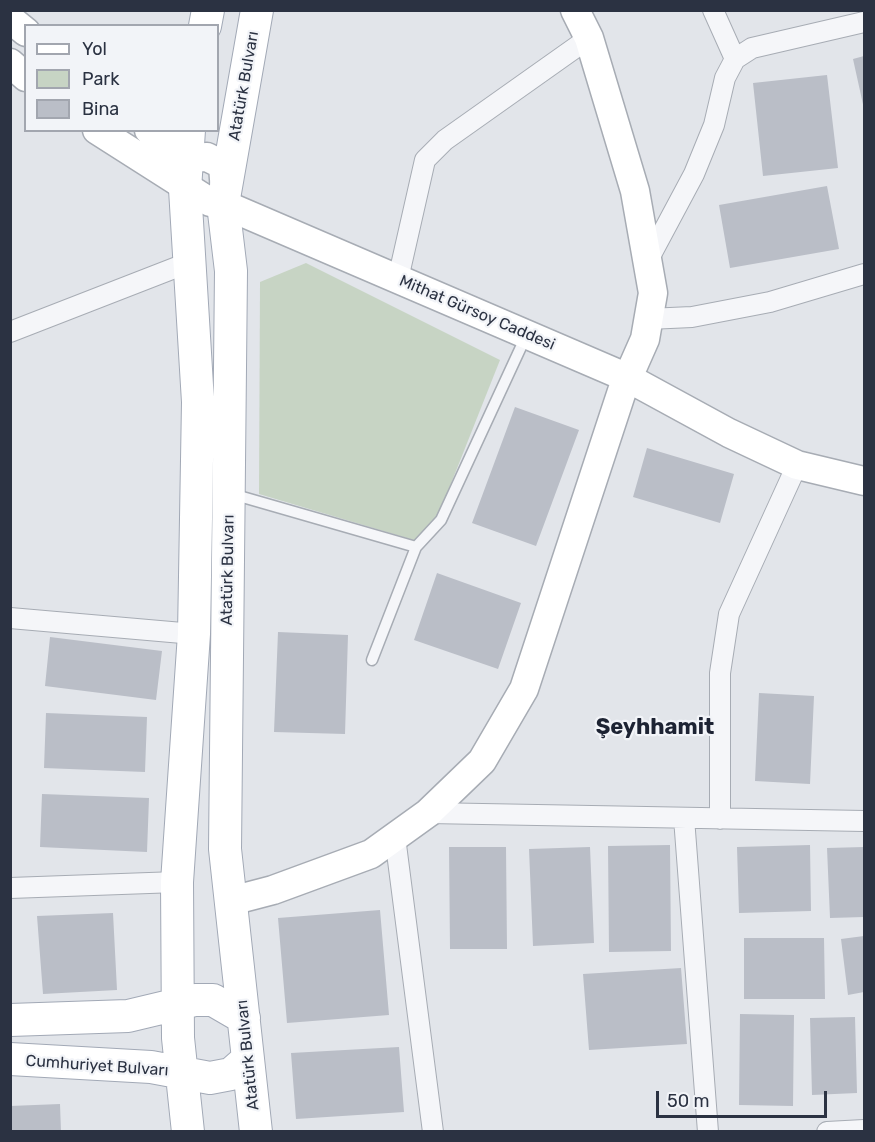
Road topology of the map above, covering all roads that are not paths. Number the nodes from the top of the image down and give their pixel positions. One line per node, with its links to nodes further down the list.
1 (257, 10): 15 (main road, Atatürk Bulvarı)
2 (576, 10): 7 (street)
3 (713, 10): 8 (street)
4 (10, 18): 6 (street)
5 (864, 22): 8 (street)
6 (24, 30)
7 (589, 38): 17 (street); 19 (street)
8 (735, 59): 17 (street)
9 (10, 63): 10 (street)
10 (24, 75)
11 (100, 132): 14 (street, Mithat Gürsoy Caddesi)
12 (155, 132): 13 (street)
13 (188, 144): 14 (main road, Atatürk Bulvarı); 15 (street)
14 (185, 189): 15 (street, Mithat Gürsoy Caddesi); 16 (main road, Atatürk Bulvarı)
15 (223, 204): 19 (street, Mithat Gürsoy Caddesi); 26 (main road, Atatürk Bulvarı)
16 (190, 262): 21 (street); 29 (main road, Atatürk Bulvarı)
17 (647, 262): 20 (street)
18 (864, 274): 20 (street)
19 (398, 279): 22 (street, Mithat Gürsoy Caddesi)
20 (648, 319): 23 (street)
21 (10, 332)
22 (527, 334): 23 (street, Mithat Gürsoy Caddesi); 27 (lane)
23 (628, 378): 24 (street, Mithat Gürsoy Caddesi); 31 (street)
24 (797, 465): 25 (street, Mithat Gürsoy Caddesi); 33 (street)
25 (864, 481)
26 (229, 493): 27 (lane); 38 (main road, Atatürk Bulvarı)
27 (416, 548): 30 (lane)
28 (10, 618): 29 (street)
29 (194, 634): 36 (main road, Atatürk Bulvarı)
30 (372, 660)
31 (428, 813): 32 (street); 35 (street)
32 (684, 818): 33 (street); 49 (street)
33 (720, 819): 34 (street)
34 (864, 821)
35 (395, 837): 38 (street); 48 (street)
36 (177, 882): 37 (street); 39 (main road, Atatürk Bulvarı)
37 (10, 888)
38 (231, 901): 40 (main road, Atatürk Bulvarı)
39 (178, 1002): 40 (main road); 41 (main road); 44 (main road, Atatürk Bulvarı)
40 (244, 1018): 43 (main road, Atatürk Bulvarı)
41 (10, 1020)
42 (10, 1059): 44 (main road, Cumhuriyet Bulvarı)
43 (248, 1059): 44 (main road, Cumhuriyet Bulvarı); 47 (main road, Atatürk Bulvarı)
44 (181, 1073): 46 (main road, Atatürk Bulvarı)
45 (864, 1130): 50 (street)
46 (188, 1131)
47 (256, 1131)
48 (433, 1131)
49 (708, 1131)
50 (827, 1131)

